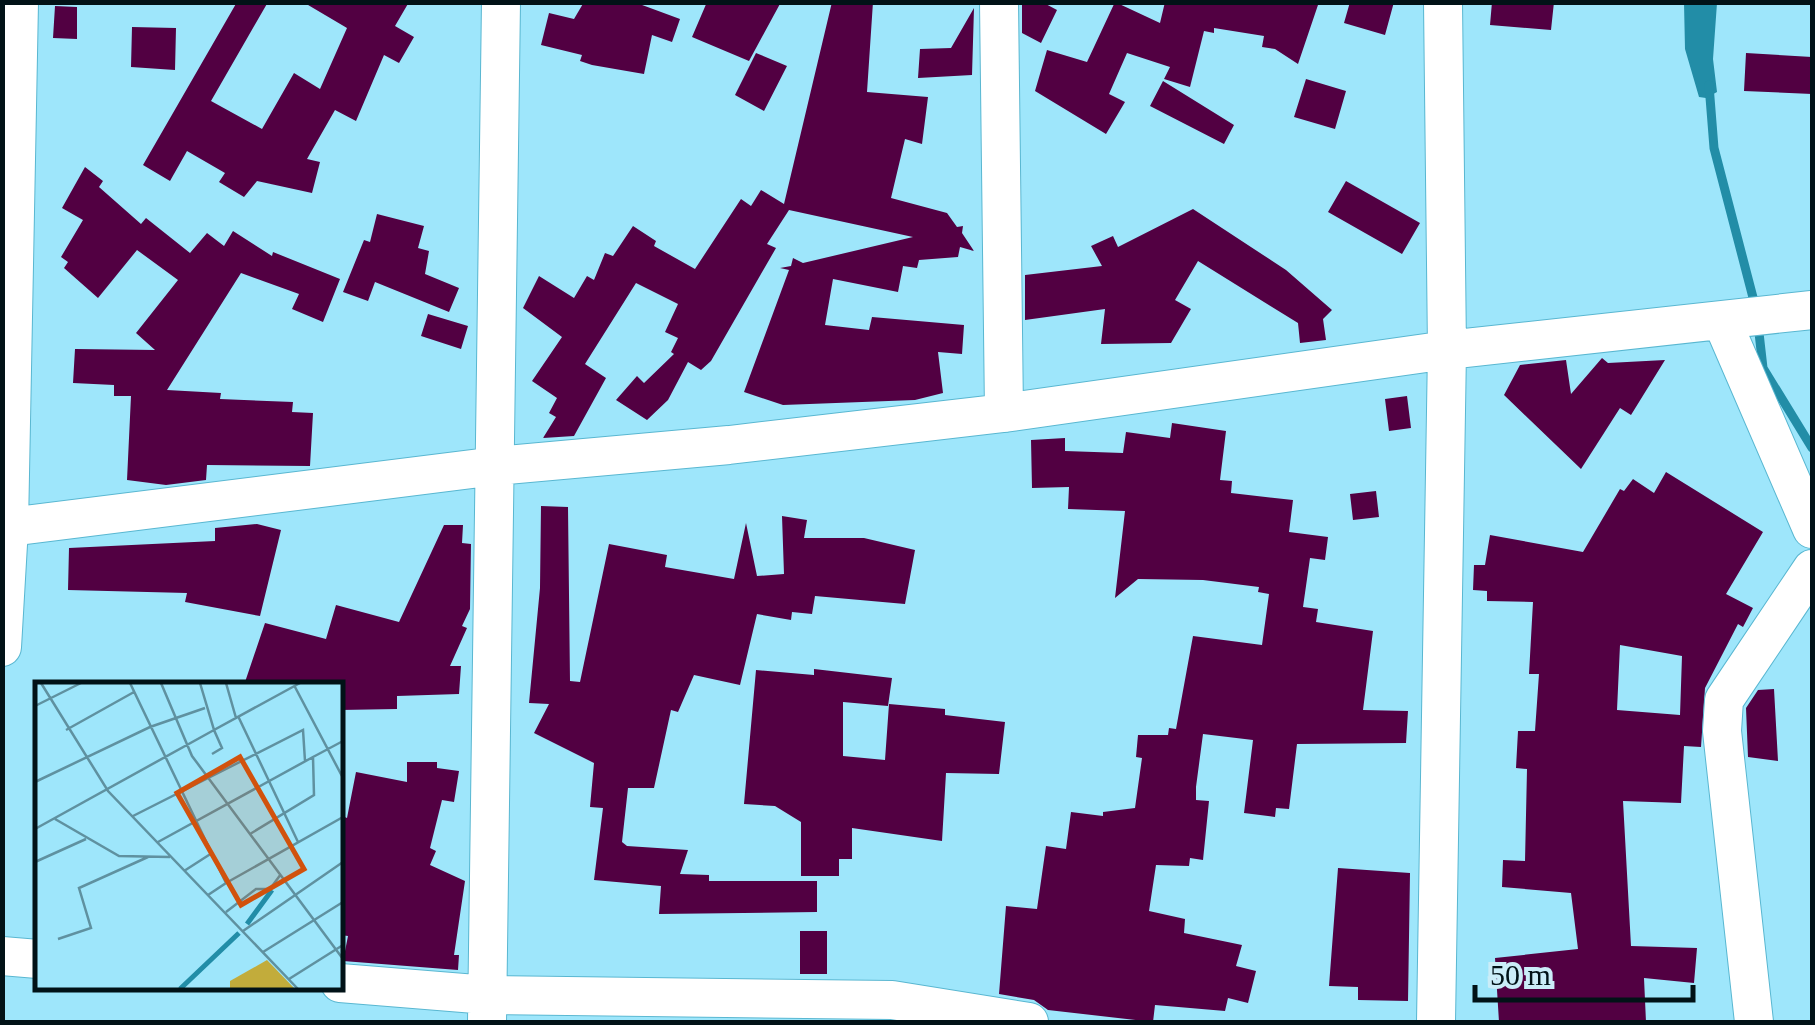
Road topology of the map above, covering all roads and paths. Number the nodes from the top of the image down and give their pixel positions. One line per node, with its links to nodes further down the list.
1 (19, 2): 10 (street)
2 (502, 2): 9 (street)
3 (999, 2): 8 (street)
4 (1443, 2): 7 (street)
5 (1812, 310): 6 (street)
6 (1722, 321): 7 (street); 11 (street)
7 (1447, 350): 8 (street); 20 (street)
8 (1004, 414): 9 (street)
9 (496, 466): 10 (street); 17 (street)
10 (6, 528): 13 (street)
11 (1812, 529)
12 (1812, 569): 21 (street)
13 (2, 647)
14 (2, 956): 15 (street)
15 (35, 959)
16 (342, 983): 17 (street)
17 (488, 1009): 18 (street)
18 (975, 1018): 19 (street)
19 (1029, 1022)
20 (1436, 1022)
21 (1754, 1022)

